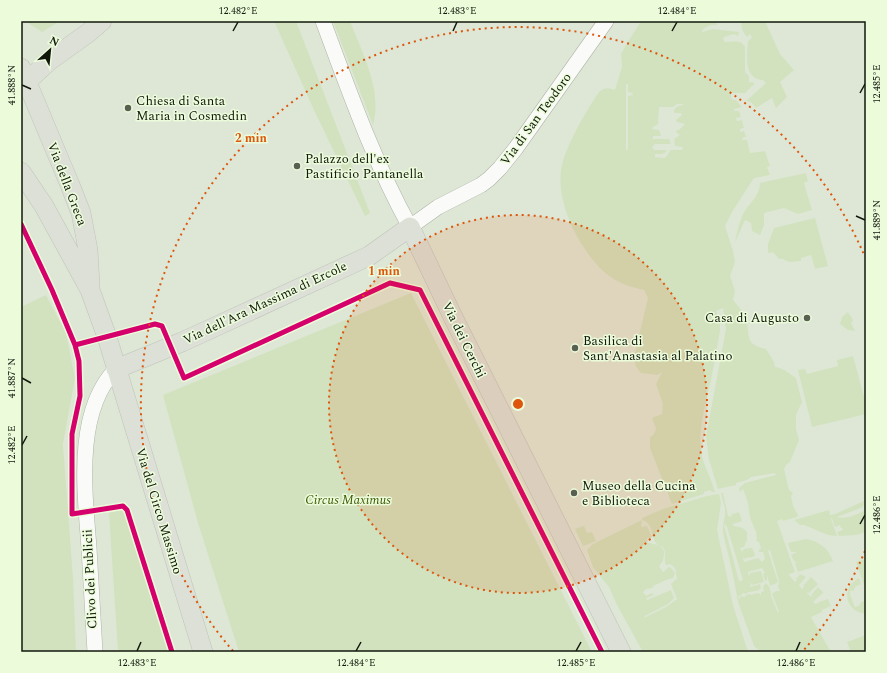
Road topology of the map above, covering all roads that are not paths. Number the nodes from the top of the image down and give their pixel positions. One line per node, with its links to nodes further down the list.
1 (102, 21): 4 (main road)
2 (323, 21): 6 (street, Via dei Cerchi)
3 (606, 21): 6 (street, Via di San Teodoro)
4 (23, 79): 7 (main road, Via della Greca)
5 (21, 172): 7 (main road, Via della Greca)
6 (410, 228): 8 (main road, Via dell'Ara Massima di Ercole); 11 (main road, Via dei Cerchi)
7 (90, 290): 8 (main road, Via della Greca)
8 (116, 369): 9 (street, Clivo dei Publicii); 10 (main road, Via del Circo Massimo)
9 (95, 652)
10 (203, 652)
11 (621, 652)

